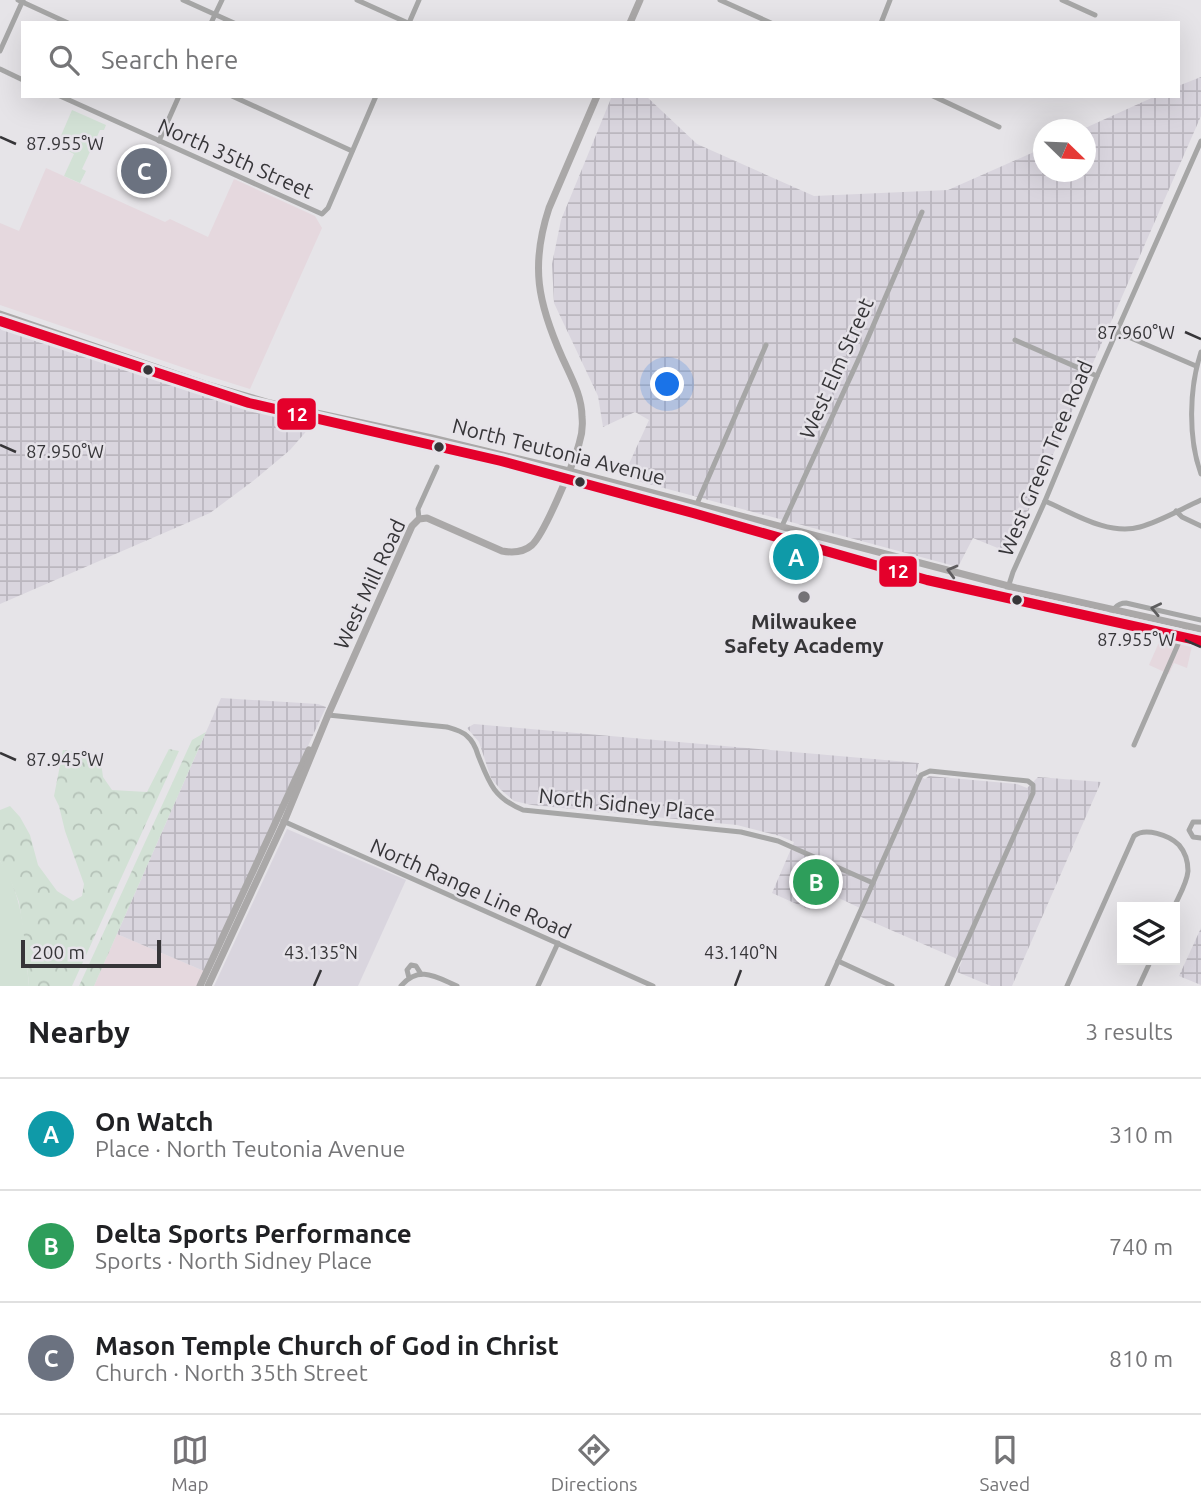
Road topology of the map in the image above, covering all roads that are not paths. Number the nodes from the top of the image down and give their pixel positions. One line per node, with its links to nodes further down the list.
1 (183, 0): 10 (street)
2 (222, 0): 10 (street)
3 (357, 0): 15 (street)
4 (419, 0): 16 (street)
5 (640, 0): 17 (main road)
6 (720, 0): 18 (street)
7 (890, 0): 19 (street)
8 (1062, 0): 11 (street)
9 (21, 1): 12 (street); 20 (street)
10 (215, 14): 13 (street); 14 (street)
11 (1095, 15)
12 (64, 21)
13 (212, 21)
14 (230, 21)
15 (404, 21)
16 (409, 21)
17 (631, 21)
18 (767, 21)
19 (882, 21)
20 (0, 51)
21 (0, 69): 22 (street)
22 (21, 79)
23 (64, 98): 30 (street, North 35th Street)
24 (178, 98): 30 (street)
25 (236, 98): 32 (street)
26 (375, 98): 32 (street)
27 (596, 98): 45 (main road, West Mill Road)
28 (937, 98): 29 (street)
29 (999, 127)
30 (159, 141): 32 (street, North 35th Street)
31 (1201, 141): 36 (street, West Green Tree Road)
32 (352, 151)
33 (922, 212): 52 (street, West Elm Street)
34 (0, 314): 42 (main road, North Teutonia Avenue)
35 (0, 321): 42 (main road, North Teutonia Avenue)
36 (1117, 332): 40 (street); 41 (street, West Green Tree Road)
37 (1015, 340): 41 (street)
38 (766, 345): 48 (street)
39 (1201, 352): 40 (street)
40 (1196, 366): 44 (street)
41 (1097, 376): 47 (street, West Green Tree Road)
42 (308, 414): 45 (main road, North Teutonia Avenue); 45 (main road, North Teutonia Avenue)
43 (436, 467): 51 (street)
44 (1201, 474)
45 (567, 475): 48 (main road, North Teutonia Avenue); 50 (main road, North Teutonia Avenue); 51 (main road, West Mill Road)
46 (1201, 500): 49 (street)
47 (1045, 501): 49 (street); 55 (street, West Green Tree Road)
48 (697, 504): 50 (street); 52 (main road, North Teutonia Avenue)
49 (1176, 511): 53 (street)
50 (693, 513): 54 (main road, North Teutonia Avenue)
51 (419, 519): 64 (main road, West Mill Road)
52 (782, 526): 54 (street, West Elm Street); 55 (main road, North Teutonia Avenue, one-way to 52)
53 (1201, 526)
54 (781, 538): 56 (main road, North Teutonia Avenue)
55 (1008, 586): 56 (street, West Green Tree Road); 57 (main road, North Teutonia Avenue)
56 (1005, 597): 59 (main road, North Teutonia Avenue)
57 (1113, 611): 58 (street, North Teutonia Avenue, one-way to 57); 59 (street); 60 (main road, North Teutonia Avenue)
58 (1201, 620)
59 (1108, 621): 62 (main road, North Teutonia Avenue)
60 (1186, 626): 61 (main road, North Teutonia Avenue); 62 (street)
61 (1201, 629)
62 (1181, 637): 63 (main road, North Teutonia Avenue); 65 (street)
63 (1201, 641)
64 (328, 715): 66 (main road, West Mill Road); 71 (street, North Sidney Place)
65 (1135, 745)
66 (281, 820): 73 (street, North Range Line Road); 78 (main road, West Mill Road); 79 (main road, West Mill Road)
67 (1201, 821): 68 (street)
68 (1191, 835): 69 (street); 70 (street)
69 (1201, 838)
70 (1179, 846): 72 (street); 87 (street)
71 (873, 883): 74 (street); 86 (street)
72 (1176, 902)
73 (558, 943): 82 (street); 83 (street, North Range Line Road)
74 (838, 961): 84 (street); 85 (street)
75 (1149, 965): 88 (street)
76 (421, 974): 77 (street); 77 (street); 81 (street)
77 (409, 978): 80 (street)
78 (200, 986)
79 (208, 986)
80 (401, 986)
81 (457, 986)
82 (538, 986)
83 (653, 986)
84 (827, 986)
85 (892, 986)
86 (947, 986)
87 (1067, 986)
88 (1139, 986)

